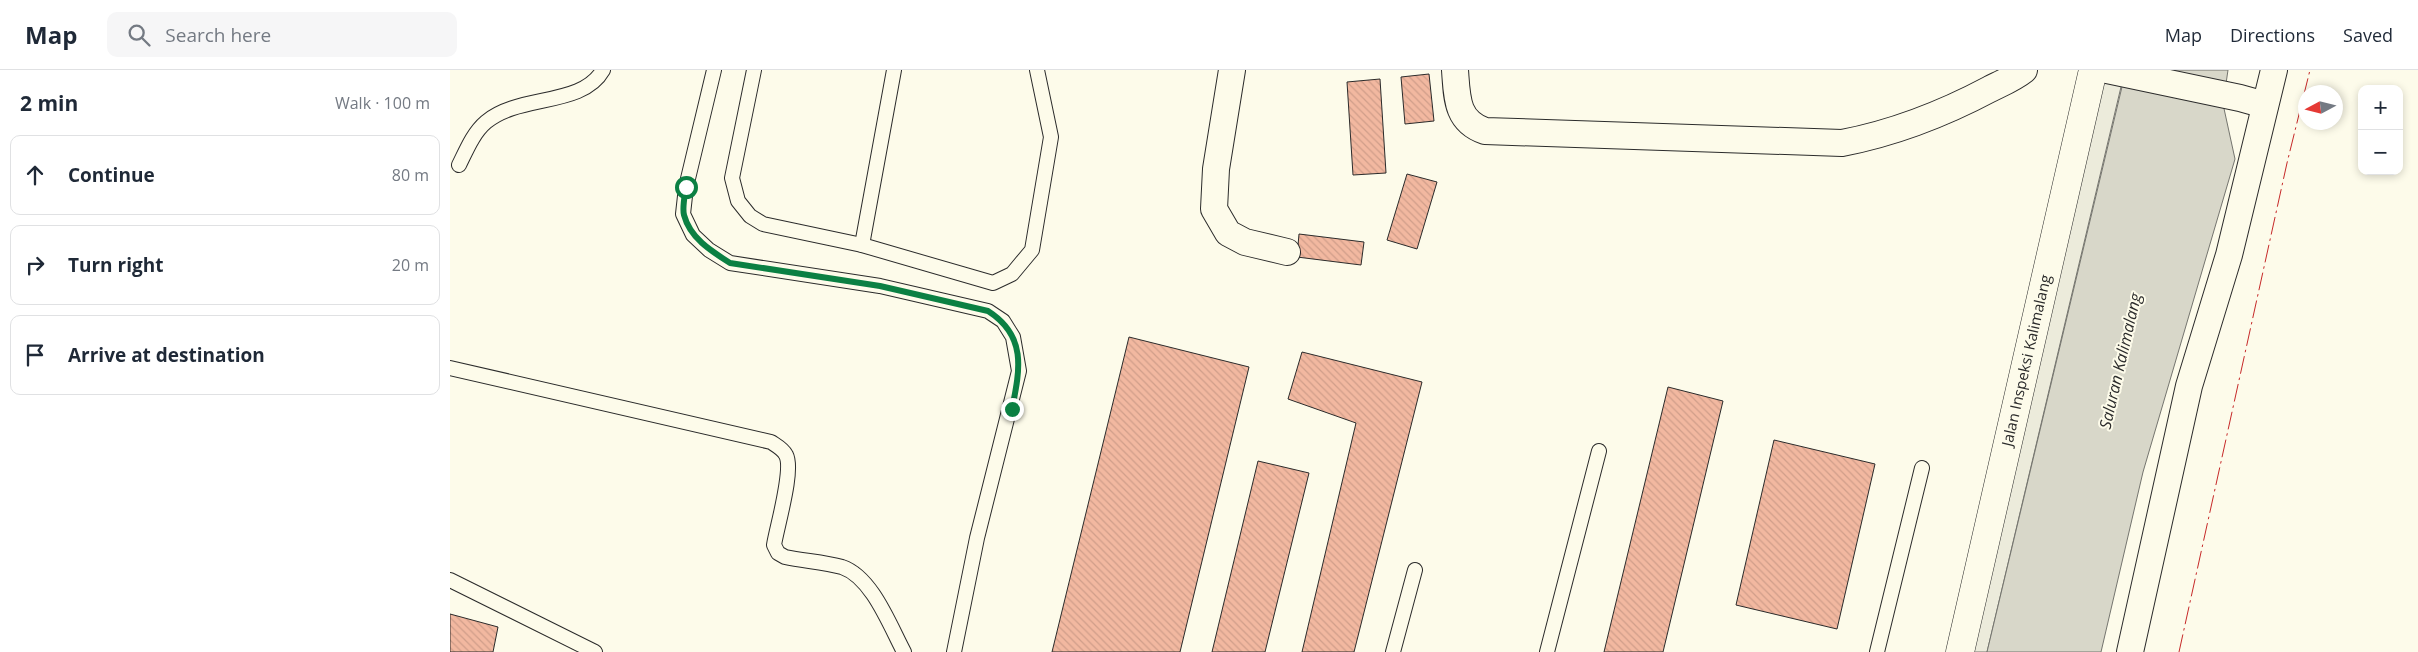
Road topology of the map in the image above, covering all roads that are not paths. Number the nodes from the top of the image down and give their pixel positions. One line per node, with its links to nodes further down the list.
1 (604, 70): 12 (lane)
2 (714, 70): 22 (lane)
3 (754, 70): 13 (lane)
4 (894, 70): 13 (lane)
5 (1037, 70): 13 (lane)
6 (1232, 70): 14 (street)
7 (1454, 70): 8 (street)
8 (2024, 70)
9 (2274, 70): 11 (street)
10 (2105, 71): 11 (street); 26 (main road, Jalan Inspeksi Kalimalang)
11 (2265, 105): 27 (street)
12 (459, 165)
13 (862, 245)
14 (1288, 252)
15 (450, 368): 21 (lane)
16 (1599, 451): 24 (lane)
17 (1922, 468): 25 (lane)
18 (1415, 570): 23 (lane)
19 (450, 580): 20 (lane)
20 (595, 652)
21 (904, 652)
22 (954, 652)
23 (1393, 652)
24 (1547, 652)
25 (1877, 652)
26 (1960, 652)
27 (2130, 652)

